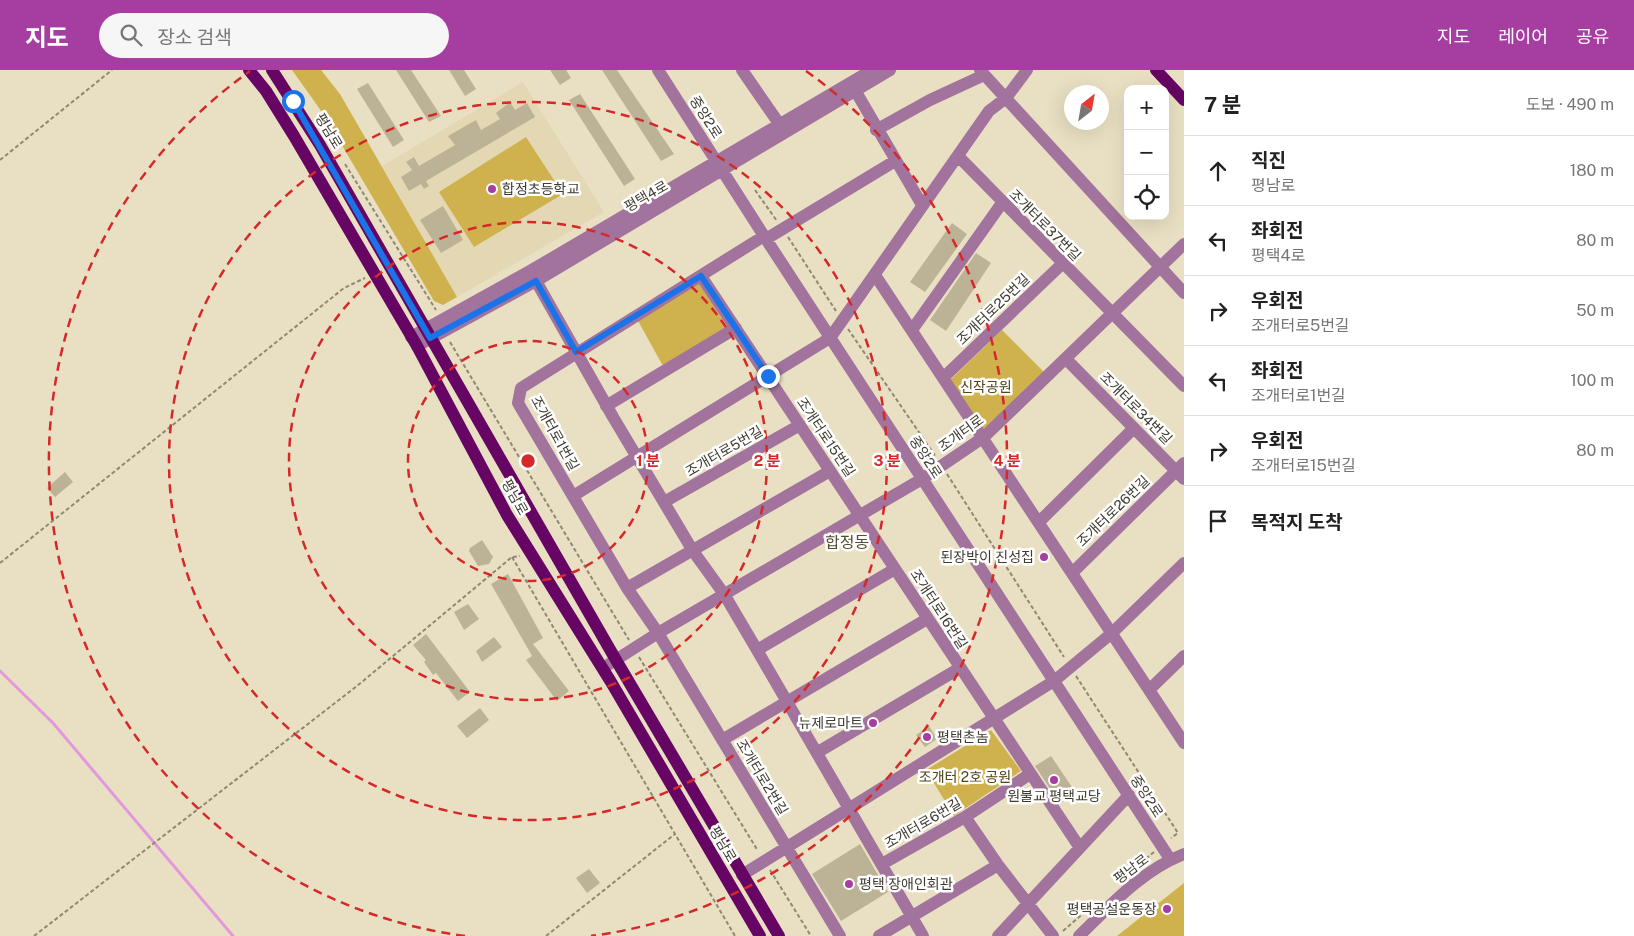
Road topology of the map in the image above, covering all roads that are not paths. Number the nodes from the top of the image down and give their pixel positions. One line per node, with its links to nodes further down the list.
1 (249, 70): 38 (main road, 평남로)
2 (272, 70): 36 (main road, 평남로)
3 (658, 70): 21 (street, 중앙2로)
4 (742, 70): 17 (street)
5 (872, 70): 12 (street, 평택4로)
6 (890, 70): 12 (street, 평택4로)
7 (1027, 70): 14 (street)
8 (1146, 70): 11 (main road)
9 (1156, 70): 15 (main road)
10 (982, 72): 14 (street); 18 (street)
11 (1160, 85)
12 (853, 87): 17 (street, 평택4로); 18 (street); 21 (street, 평택4로)
13 (1169, 95): 16 (main road)
14 (1006, 98): 19 (street); 27 (street)
15 (1184, 100)
16 (1184, 110)
17 (780, 126): 21 (street, 평택4로)
18 (876, 130): 20 (street)
19 (958, 156): 22 (street, 조개터로37번길); 23 (street)
20 (895, 161): 23 (street); 24 (street)
21 (719, 166): 24 (street, 중앙2로); 30 (street, 평택4로); 33 (street, 평택4로)
22 (1002, 203): 26 (street, 조개터로37번길); 35 (street)
23 (922, 205): 28 (street)
24 (765, 238): 29 (street, 조개터로1번길); 37 (street, 중앙2로)
25 (1184, 244): 27 (street, 조개터로)
26 (1062, 264): 32 (street, 조개터로37번길); 42 (street, 조개터로25번길)
27 (1160, 268): 31 (street); 32 (street, 조개터로)
28 (875, 275): 35 (street); 37 (street)
29 (701, 276): 34 (street, 조개터로15번길); 39 (street, 조개터로1번길)
30 (536, 281): 33 (street, 평택4로); 39 (street)
31 (1184, 293)
32 (1112, 313): 40 (street, 조개터로); 43 (street, 조개터로37번길)
33 (442, 325): 36 (street, 평택4로)
34 (736, 328): 41 (street, 조개터로15번길); 44 (street)
35 (912, 330): 42 (street)
36 (427, 333): 38 (street, 평택4로); 67 (main road, 평남로)
37 (830, 338): 41 (street); 51 (street, 중앙2로)
38 (413, 341): 68 (main road, 평남로)
39 (576, 352): 44 (street); 52 (street, 조개터로1번길)
40 (1066, 359): 46 (street, 조개터로34번길); 47 (street, 조개터로)
41 (768, 376): 45 (street, 조개터로15번길); 48 (street)
42 (944, 377): 47 (street)
43 (1184, 386)
44 (606, 406): 48 (street)
45 (800, 425): 49 (street, 조개터로15번길); 53 (street, 조개터로5번길)
46 (1134, 428): 50 (street, 조개터로34번길); 55 (street)
47 (984, 437): 51 (street, 조개터로); 55 (street, 조개터로26번길)
48 (637, 457): 52 (street); 53 (street)
49 (830, 471): 54 (street, 조개터로15번길); 56 (street)
50 (1181, 471): 59 (street, 조개터로26번길)
51 (922, 479): 54 (street, 조개터로); 70 (street, 중앙2로)
52 (573, 496): 60 (street, 조개터로1번길)
53 (664, 502): 56 (street)
54 (860, 514): 58 (street, 조개터로16번길); 61 (street, 조개터로)
55 (1039, 522): 59 (street, 조개터로26번길)
56 (692, 550): 60 (street); 61 (street)
57 (1184, 563): 64 (street)
58 (895, 569): 62 (street, 조개터로16번길); 65 (street)
59 (1072, 573): 64 (street, 조개터로26번길)
60 (627, 588): 63 (street, 조개터로1번길)
61 (724, 594): 63 (street, 조개터로); 65 (street, 조개터로6번길)
62 (927, 619): 69 (street, 조개터로16번길); 72 (street)
63 (658, 633): 67 (street, 조개터로); 74 (street, 조개터로2번길)
64 (1112, 633): 70 (street); 71 (street, 조개터로26번길)
65 (757, 650): 72 (street, 조개터로6번길)
66 (1184, 656): 71 (street)
67 (616, 660): 68 (street, 조개터로); 87 (main road, 평남로)
68 (603, 668): 90 (main road, 평남로)
69 (960, 668): 73 (street, 조개터로16번길); 76 (street)
70 (1054, 681): 73 (street); 78 (street, 중앙2로)
71 (1149, 690): 75 (street, 조개터로26번길)
72 (787, 702): 74 (street); 76 (street, 조개터로6번길)
73 (994, 720): 77 (street, 조개터로16번길); 79 (street)
74 (722, 740): 81 (street, 조개터로2번길)
75 (1184, 743)
76 (818, 752): 79 (street, 조개터로6번길)
77 (1030, 774): 80 (street, 조개터로6번길); 82 (street, 조개터로16번길)
78 (1129, 795): 82 (street); 84 (street, 중앙2로)
79 (848, 808): 81 (street); 85 (street, 조개터로6번길)
80 (965, 817): 85 (street, 조개터로6번길); 86 (street)
81 (786, 847): 87 (street); 92 (street, 조개터로2번길)
82 (1080, 848): 88 (street)
83 (1184, 854): 84 (street, 평남로)
84 (1170, 859): 97 (street, 평남로)
85 (882, 864): 89 (street, 조개터로6번길)
86 (998, 865): 88 (street); 89 (street)
87 (742, 875): 91 (main road, 평남로)
88 (1029, 904): 95 (street); 96 (street)
89 (912, 917): 93 (street); 94 (street, 조개터로6번길)
90 (760, 936)
91 (779, 936)
92 (840, 936)
93 (879, 936)
94 (924, 936)
95 (998, 936)
96 (1053, 936)
97 (1079, 936)

